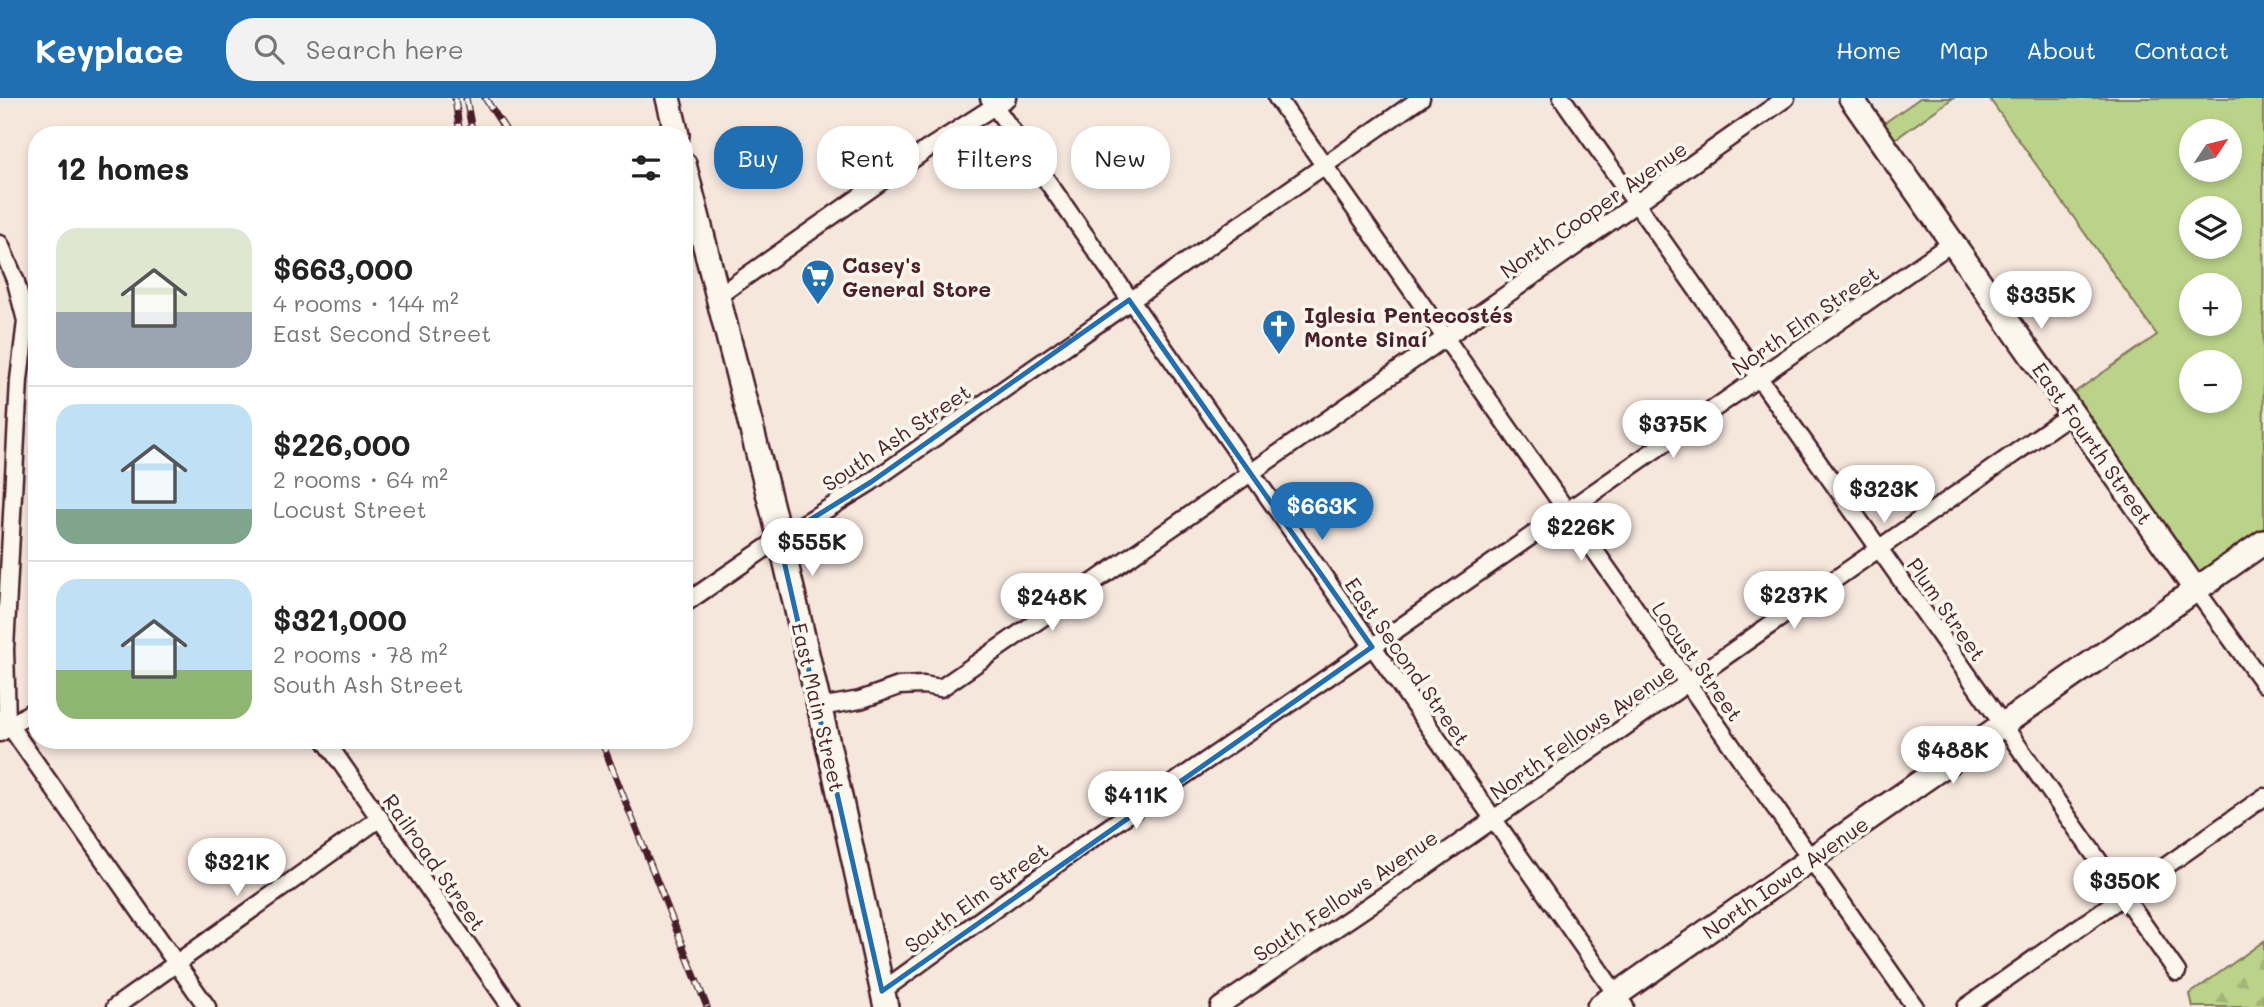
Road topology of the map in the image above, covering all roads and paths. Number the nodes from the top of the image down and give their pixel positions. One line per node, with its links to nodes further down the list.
1 (668, 98): 8 (main road)
2 (1277, 98): 9 (street, Locust Street)
3 (1420, 98): 9 (street, South Ash Street)
4 (1562, 98): 11 (street, Plum Street)
5 (1786, 98): 11 (street, North Cooper Avenue)
6 (1852, 98): 12 (main road, East Fourth Street)
7 (997, 101): 14 (street); 15 (street, East Second Street)
8 (675, 126)
9 (1324, 165): 15 (street, South Ash Street); 17 (street, Locust Street)
10 (693, 199): 14 (main road, East Main Street)
11 (1637, 204): 17 (street, North Cooper Avenue); 19 (street, Plum Street)
12 (1952, 242): 19 (street, North Elm Street); 20 (main road, East Fourth Street)
13 (0, 244): 16 (street)
14 (718, 296): 23 (main road, East Main Street)
15 (1129, 300): 21 (street, East Second Street); 23 (street, South Ash Street)
16 (28, 315)
17 (1446, 338): 21 (street, North Cooper Avenue); 22 (street, Locust Street)
18 (28, 343): 34 (street)
19 (1758, 378): 22 (street, North Elm Street); 25 (street, Plum Street)
20 (2071, 413): 25 (street, North Fellows Avenue); 26 (main road, East Fourth Street)
21 (1251, 473): 28 (street, East Second Street); 31 (street, North Cooper Avenue)
22 (1567, 511): 28 (street, North Elm Street); 29 (street, Locust Street)
23 (779, 539): 27 (street, South Ash Street); 31 (main road, East Main Street)
24 (2264, 542): 26 (main road, North Iowa Avenue)
25 (1878, 548): 29 (street, North Fellows Avenue); 33 (street, Plum Street)
26 (2196, 590): 30 (street, East Fourth Street); 33 (main road, North Iowa Avenue)
27 (693, 598)
28 (1372, 647): 38 (street, East Second Street); 43 (street, South Elm Street)
29 (1688, 683): 38 (street, North Fellows Avenue); 39 (street, Locust Street)
30 (2264, 684)
31 (820, 707): 43 (main road, East Main Street)
32 (28, 714): 34 (street)
33 (2002, 725): 39 (main road, North Iowa Avenue); 40 (street, Plum Street)
34 (5, 730): 41 (street)
35 (331, 749): 37 (street, Railroad Street)
36 (2264, 797): 40 (street)
37 (380, 818): 41 (street); 47 (street, Railroad Street)
38 (1494, 818): 44 (street, East Second Street); 48 (street, South Fellows Avenue)
39 (1811, 859): 44 (main road, North Iowa Avenue); 49 (street, Locust Street)
40 (2123, 897): 42 (street, Plum Street); 50 (street)
41 (177, 963): 45 (street); 46 (street)
42 (2177, 972)
43 (884, 999)
44 (1614, 1003)
45 (115, 1007)
46 (207, 1007)
47 (511, 1007)
48 (1219, 1007)
49 (1915, 1007)
50 (1966, 1007)

